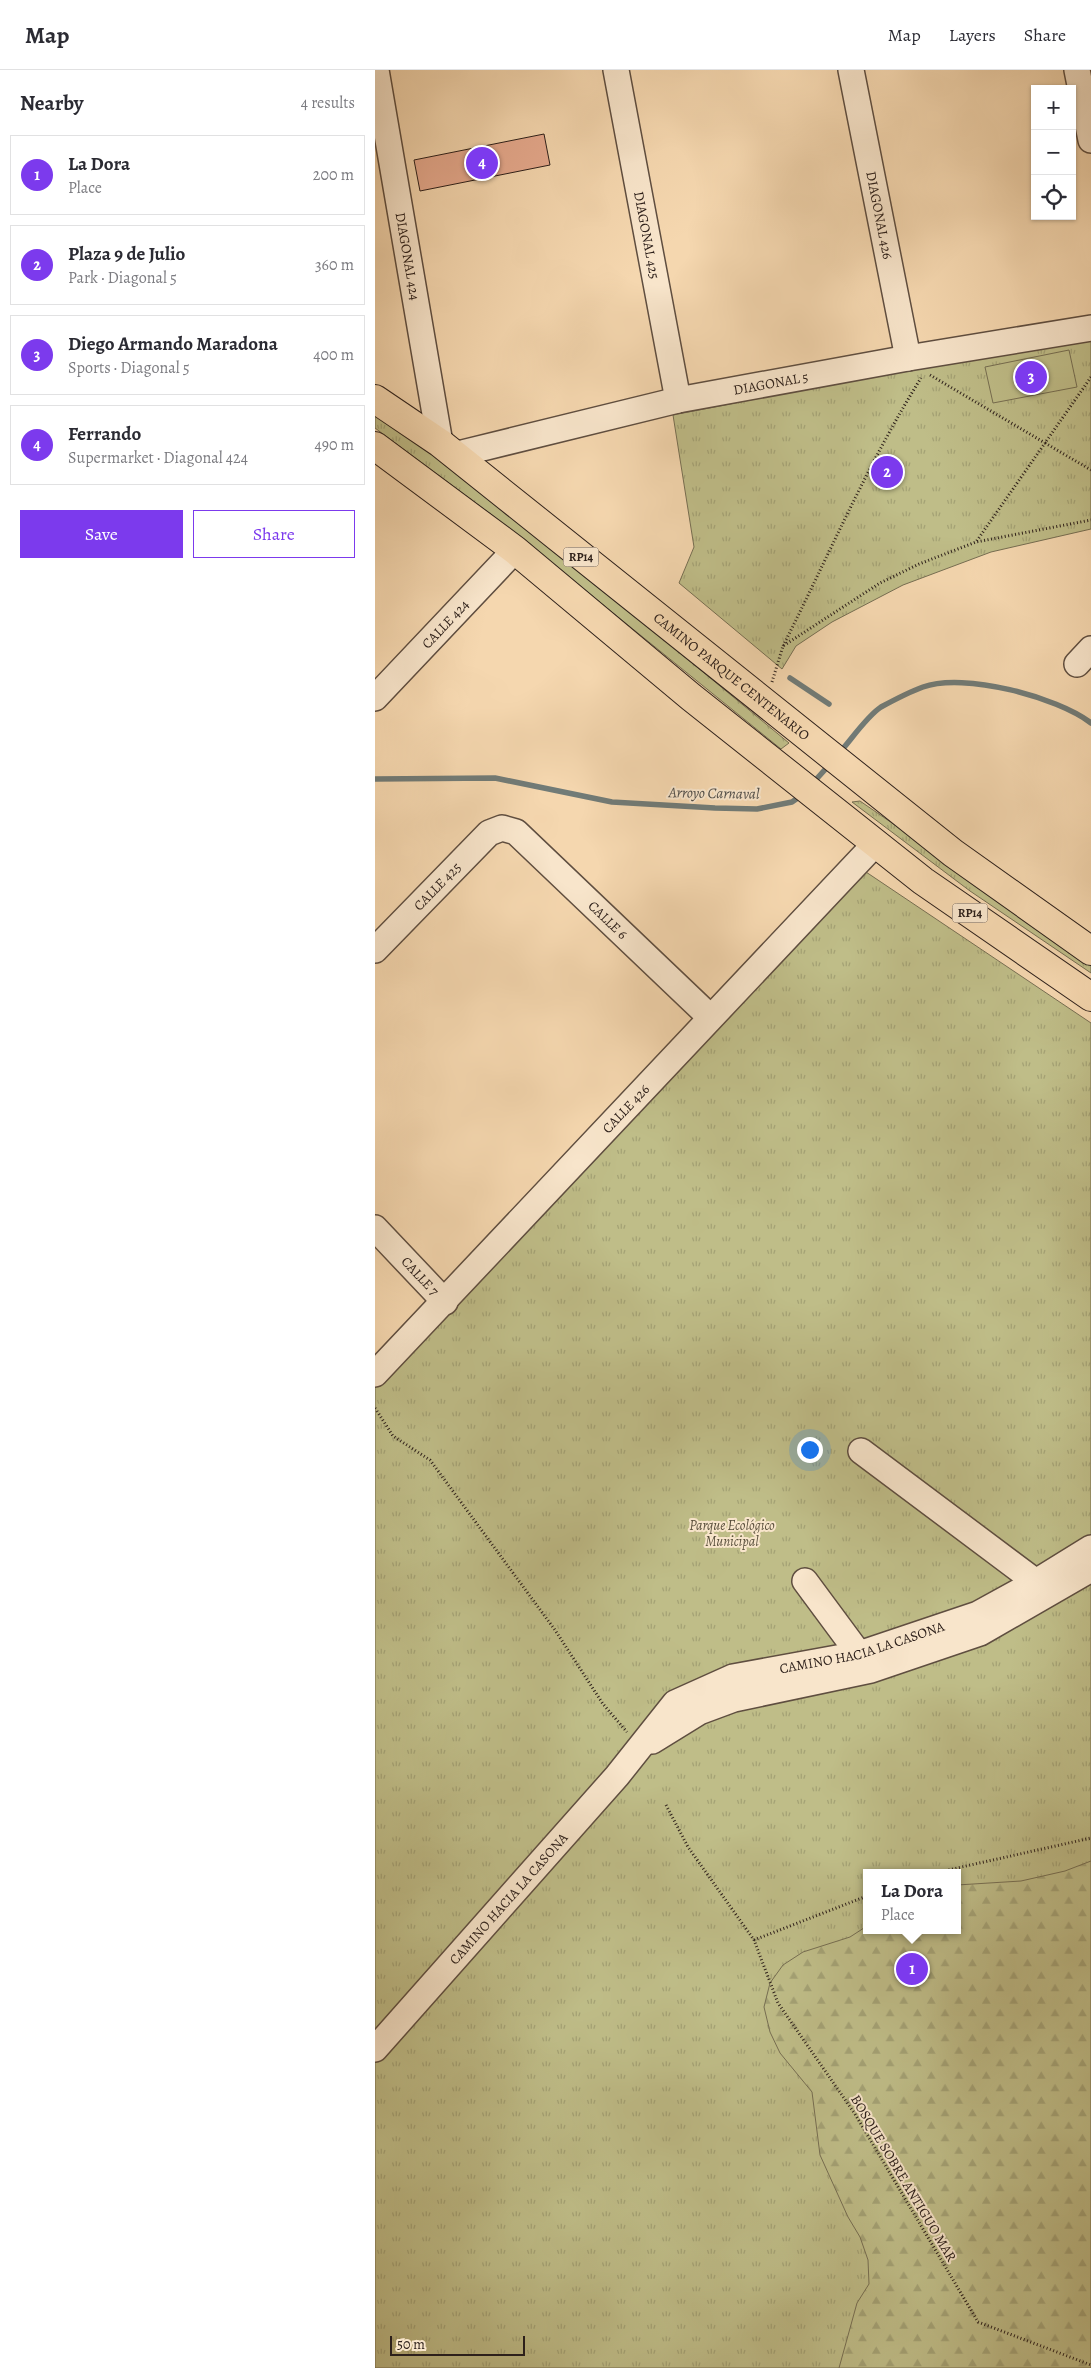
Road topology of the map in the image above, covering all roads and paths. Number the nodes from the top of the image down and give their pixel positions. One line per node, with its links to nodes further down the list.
1 (376, 70): 13 (street, DIAGONAL 424)
2 (616, 70): 10 (street, DIAGONAL 425)
3 (851, 70): 7 (street, DIAGONAL 426)
4 (1077, 70): 5 (street)
5 (1091, 140)
6 (1091, 328): 7 (street, DIAGONAL 5)
7 (908, 358): 10 (street, DIAGONAL 5)
8 (1091, 376): 11 (path)
9 (375, 400): 13 (main road, CAMINO PARQUE CENTENARIO / RP14)
10 (678, 400): 13 (street, DIAGONAL 5)
11 (1045, 443): 14 (path); 16 (path); 18 (path)
12 (375, 446): 17 (main road, RP14)
13 (447, 449): 20 (main road, CAMINO PARQUE CENTENARIO / RP14)
14 (1091, 470)
15 (1091, 520): 16 (path)
16 (976, 542): 18 (path)
17 (515, 550): 19 (street, CALLE 424); 22 (main road, RP14)
18 (783, 646): 20 (path)
19 (375, 698)
20 (774, 711): 24 (main road, CAMINO PARQUE CENTENARIO / RP14)
21 (502, 828): 23 (street, CALLE 425); 26 (street, CALLE 6)
22 (876, 843): 25 (main road, RP14); 26 (street, CALLE 426)
23 (375, 950)
24 (1091, 951)
25 (1091, 997)
26 (710, 1017): 28 (street, CALLE 426)
27 (375, 1228): 28 (street, CALLE 7)
28 (445, 1302): 29 (street, CALLE 426)
29 (375, 1374)
30 (375, 1408): 37 (path)
31 (861, 1452): 35 (street)
32 (1091, 1548): 35 (street, CAMINO HACIA LA CASONA)
33 (1091, 1569): 35 (street, CAMINO HACIA LA CASONA)
34 (805, 1581): 36 (street)
35 (1034, 1590): 36 (street, CAMINO HACIA LA CASONA)
36 (870, 1657): 37 (street, CAMINO HACIA LA CASONA)
37 (641, 1747): 43 (street, CAMINO HACIA LA CASONA)
38 (666, 1805): 42 (path, BOSQUE SOBRE ANTIGUO MAR)
39 (1091, 1838): 40 (path)
40 (953, 1869)
41 (863, 1898): 42 (path)
42 (754, 1940): 44 (path, BOSQUE SOBRE ANTIGUO MAR)
43 (375, 2049)
44 (1091, 2365)

